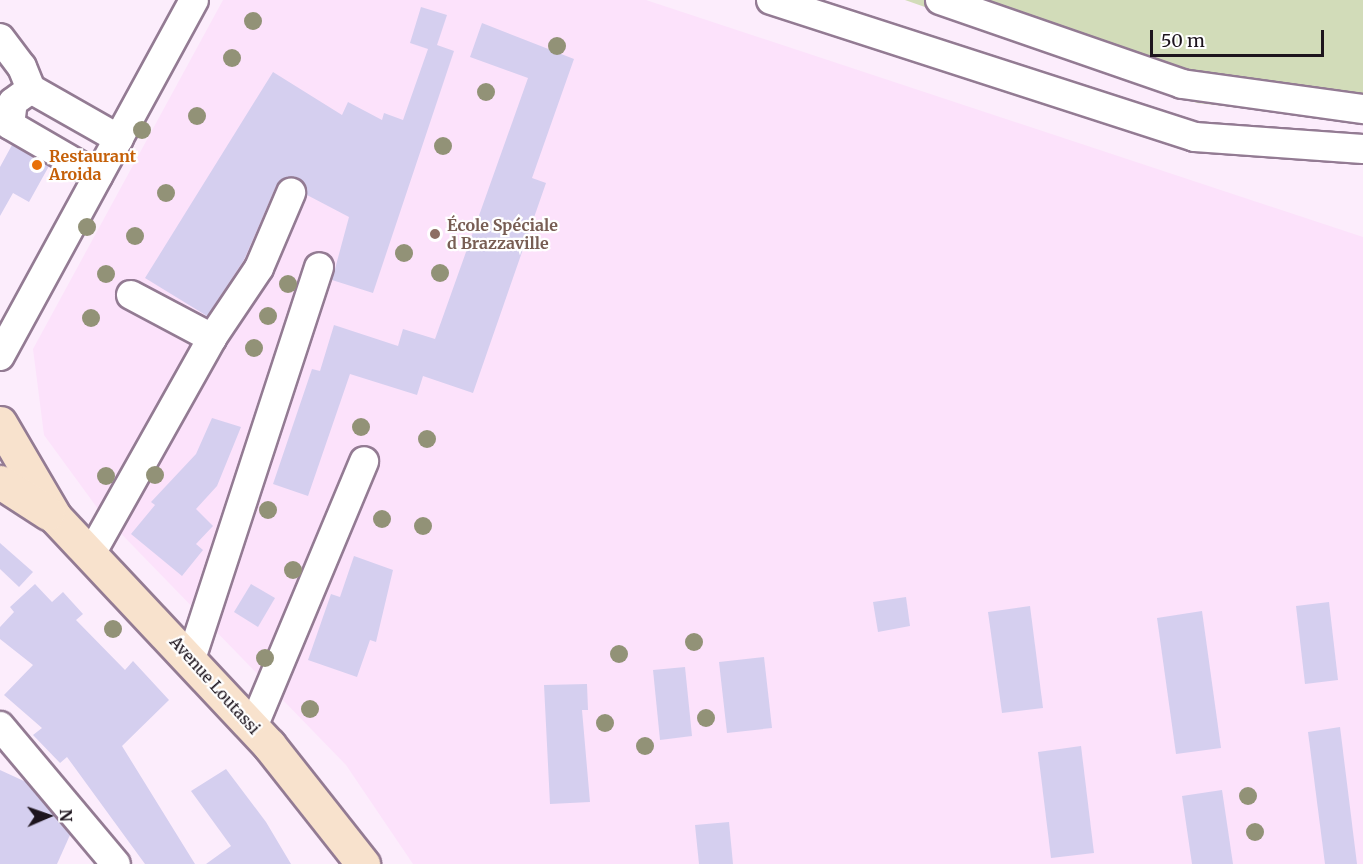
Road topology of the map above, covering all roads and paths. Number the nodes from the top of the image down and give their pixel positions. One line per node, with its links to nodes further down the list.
1 (194, 0): 8 (street)
2 (771, 0): 9 (street)
3 (940, 0): 6 (street)
4 (0, 38): 5 (street)
5 (31, 89): 7 (street); 8 (street)
6 (1363, 109)
7 (5, 126): 10 (street)
8 (119, 139): 10 (street)
9 (1363, 149)
10 (98, 176): 15 (street)
11 (291, 193): 14 (street)
12 (319, 267): 21 (street)
13 (131, 295): 14 (street)
14 (212, 338): 20 (street)
15 (0, 356)
16 (0, 423): 19 (main road, Avenue Loutassi)
17 (364, 460): 23 (street)
18 (0, 482): 19 (main road, Avenue Loutassi)
19 (55, 517): 20 (main road, Avenue Loutassi)
20 (91, 554): 21 (main road, Avenue Loutassi)
21 (191, 659): 23 (main road, Avenue Loutassi)
22 (0, 726): 24 (street)
23 (253, 727): 25 (main road, Avenue Loutassi)
24 (116, 864)
25 (363, 864)

